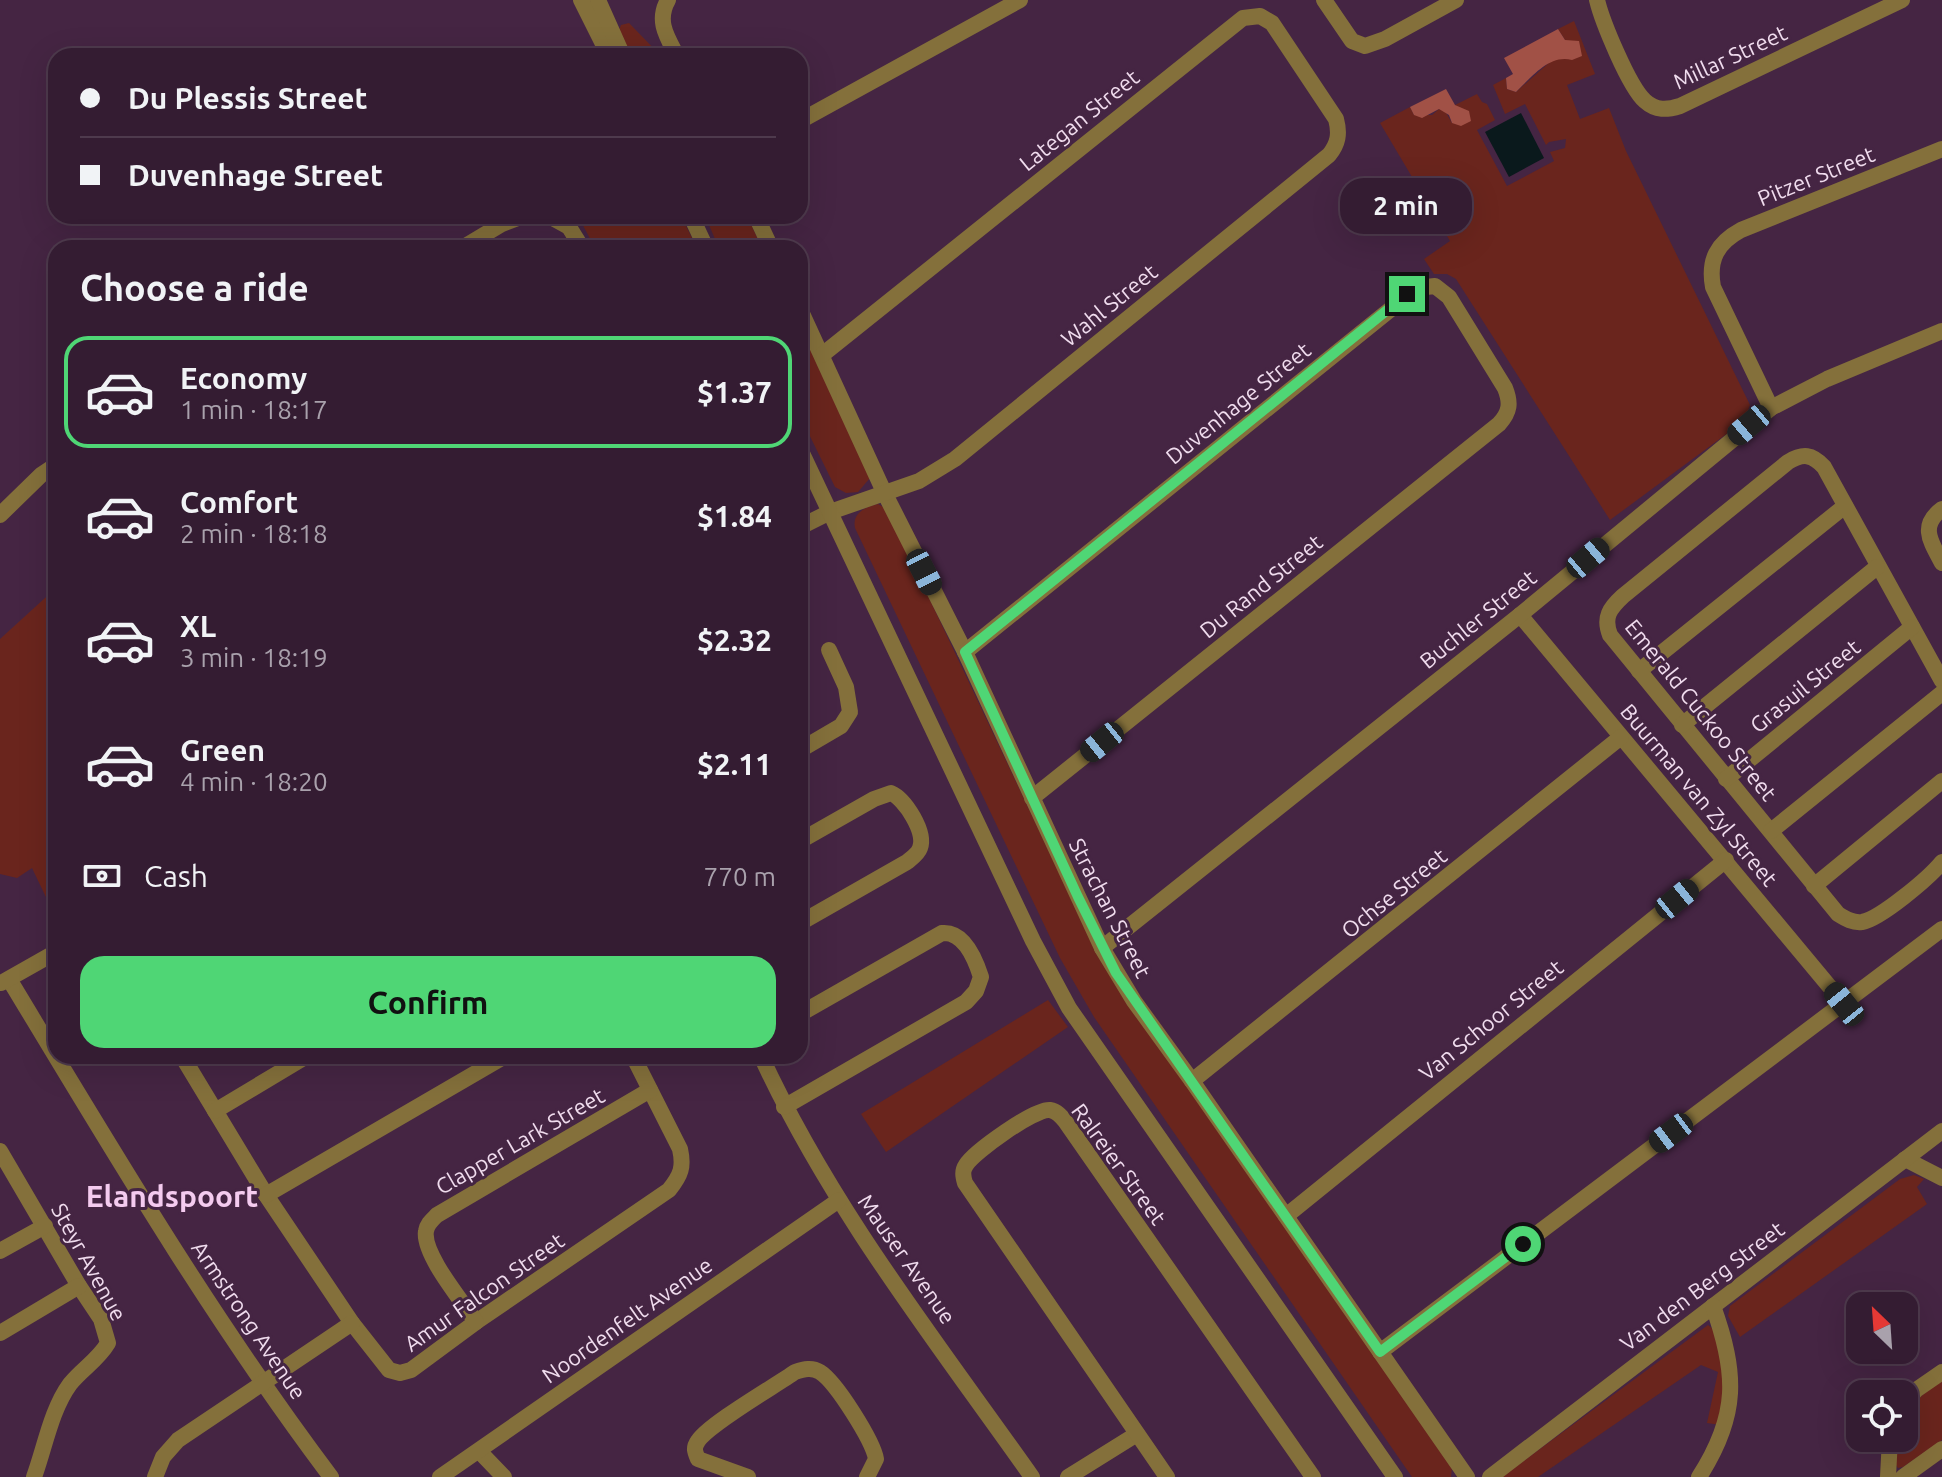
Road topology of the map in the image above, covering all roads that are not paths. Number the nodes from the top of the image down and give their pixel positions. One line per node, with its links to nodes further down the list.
1 (581, 0): 9 (street)
2 (598, 0): 10 (street)
3 (1020, 0): 12 (street)
4 (1324, 0): 5 (street)
5 (1456, 0)
6 (1597, 0): 7 (street, Millar Street)
7 (1902, 0)
8 (666, 5): 11 (street)
9 (605, 48)
10 (619, 48)
11 (673, 48)
12 (808, 117)
13 (1338, 127): 21 (street, Lategan Street); 26 (street, Wahl Street)
14 (1942, 149): 23 (street, Pitzer Street)
15 (502, 224): 17 (street)
16 (564, 224): 18 (street)
17 (478, 240)
18 (577, 240)
19 (808, 326): 21 (street, Strachan Street)
20 (1942, 331): 23 (street, Buchler Street)
21 (822, 355): 26 (street, Strachan Street)
22 (1510, 402): 37 (street, Duvenhage Street); 46 (street, Du Rand Street)
23 (1771, 408): 34 (street, Buchler Street)
24 (808, 466): 29 (street)
25 (48, 470): 30 (street)
26 (884, 492): 29 (street, Wahl Street); 37 (street, Strachan Street)
27 (1845, 506): 33 (street, Emerald Cuckoo Street); 38 (street); 38 (street, Emerald Cuckoo Street)
28 (1942, 509): 32 (street)
29 (830, 512): 31 (street, Wahl Street); 103 (street)
30 (0, 515)
31 (808, 523)
32 (1942, 563)
33 (1877, 567): 35 (street, Emerald Cuckoo Street); 41 (street)
34 (1520, 615): 42 (street, Buurman van Zyl Street); 54 (street, Buchler Street)
35 (1912, 627): 39 (street, Emerald Cuckoo Street); 44 (street, Grasuil Street)
36 (829, 650): 43 (street)
37 (965, 652): 46 (street, Strachan Street)
38 (1639, 671): 41 (street, Emerald Cuckoo Street)
39 (1942, 681)
40 (1942, 693): 47 (street)
41 (1682, 725): 44 (street, Emerald Cuckoo Street)
42 (1621, 737): 49 (street, Buurman van Zyl Street); 66 (street, Ochse Street)
43 (808, 742)
44 (1726, 779): 47 (street, Emerald Cuckoo Street)
45 (1942, 781): 51 (street)
46 (1032, 798): 54 (street, Strachan Street)
47 (1771, 831): 51 (street, Emerald Cuckoo Street)
48 (808, 836): 52 (street)
49 (1726, 860): 57 (street, Buurman van Zyl Street); 76 (street, Van Schoor Street)
50 (1938, 875): 51 (street, Emerald Cuckoo Street)
51 (1814, 886)
52 (808, 918)
53 (1942, 929): 57 (street)
54 (1102, 948): 66 (street, Strachan Street)
55 (48, 957): 56 (street)
56 (4, 982): 59 (street, Armstrong Avenue)
57 (1844, 1004): 84 (street)
58 (808, 1009): 68 (street)
59 (48, 1051)
60 (56, 1064): 86 (street, Armstrong Avenue)
61 (187, 1064): 69 (street, Amur Falcon Street)
62 (294, 1064): 69 (street)
63 (491, 1064): 74 (street)
64 (637, 1064): 67 (street, Amur Falcon Street)
65 (765, 1064): 68 (street, Mauser Avenue)
66 (1192, 1081): 76 (street, Strachan Street)
67 (650, 1090): 81 (street, Amur Falcon Street); 81 (street, Clapper Lark Street)
68 (784, 1107): 75 (street, Mauser Avenue)
69 (215, 1111): 74 (street, Amur Falcon Street)
70 (1942, 1131): 71 (street, Van den Berg Street)
71 (1905, 1159): 73 (street); 80 (street, Van den Berg Street)
72 (3, 1162): 77 (street, Steyr Avenue)
73 (1942, 1178)
74 (266, 1195): 82 (street, Amur Falcon Street)
75 (839, 1200): 90 (street, Noordenfelt Avenue); 99 (street, Mauser Avenue)
76 (1286, 1216): 84 (street, Strachan Street)
77 (45, 1226): 78 (street); 79 (street, Steyr Avenue)
78 (0, 1251)
79 (79, 1286): 83 (street); 92 (street, Steyr Avenue)
80 (1713, 1306): 105 (street, Van den Berg Street); 106 (street)
81 (476, 1322): 82 (street, Amur Falcon Street)
82 (352, 1323): 86 (street)
83 (0, 1333)
84 (1380, 1352): 104 (street, Strachan Street)
85 (1942, 1372): 87 (street)
86 (264, 1383): 93 (street); 94 (street, Armstrong Avenue)
87 (1918, 1389)
88 (1137, 1434): 100 (street); 101 (street, Ralreier Street); 102 (street, Ralreier Street)
89 (1942, 1449): 108 (street)
90 (479, 1451): 95 (street, Noordenfelt Avenue); 96 (street)
91 (1889, 1452): 107 (street)
92 (34, 1477)
93 (155, 1477)
94 (331, 1477)
95 (440, 1477)
96 (504, 1477)
97 (748, 1477): 98 (street)
98 (867, 1477)
99 (1032, 1477)
100 (1068, 1477)
101 (1167, 1477)
102 (1313, 1477)
103 (1395, 1477)
104 (1467, 1477)
105 (1490, 1477)
106 (1699, 1477)
107 (1888, 1477)
108 (1903, 1477)

